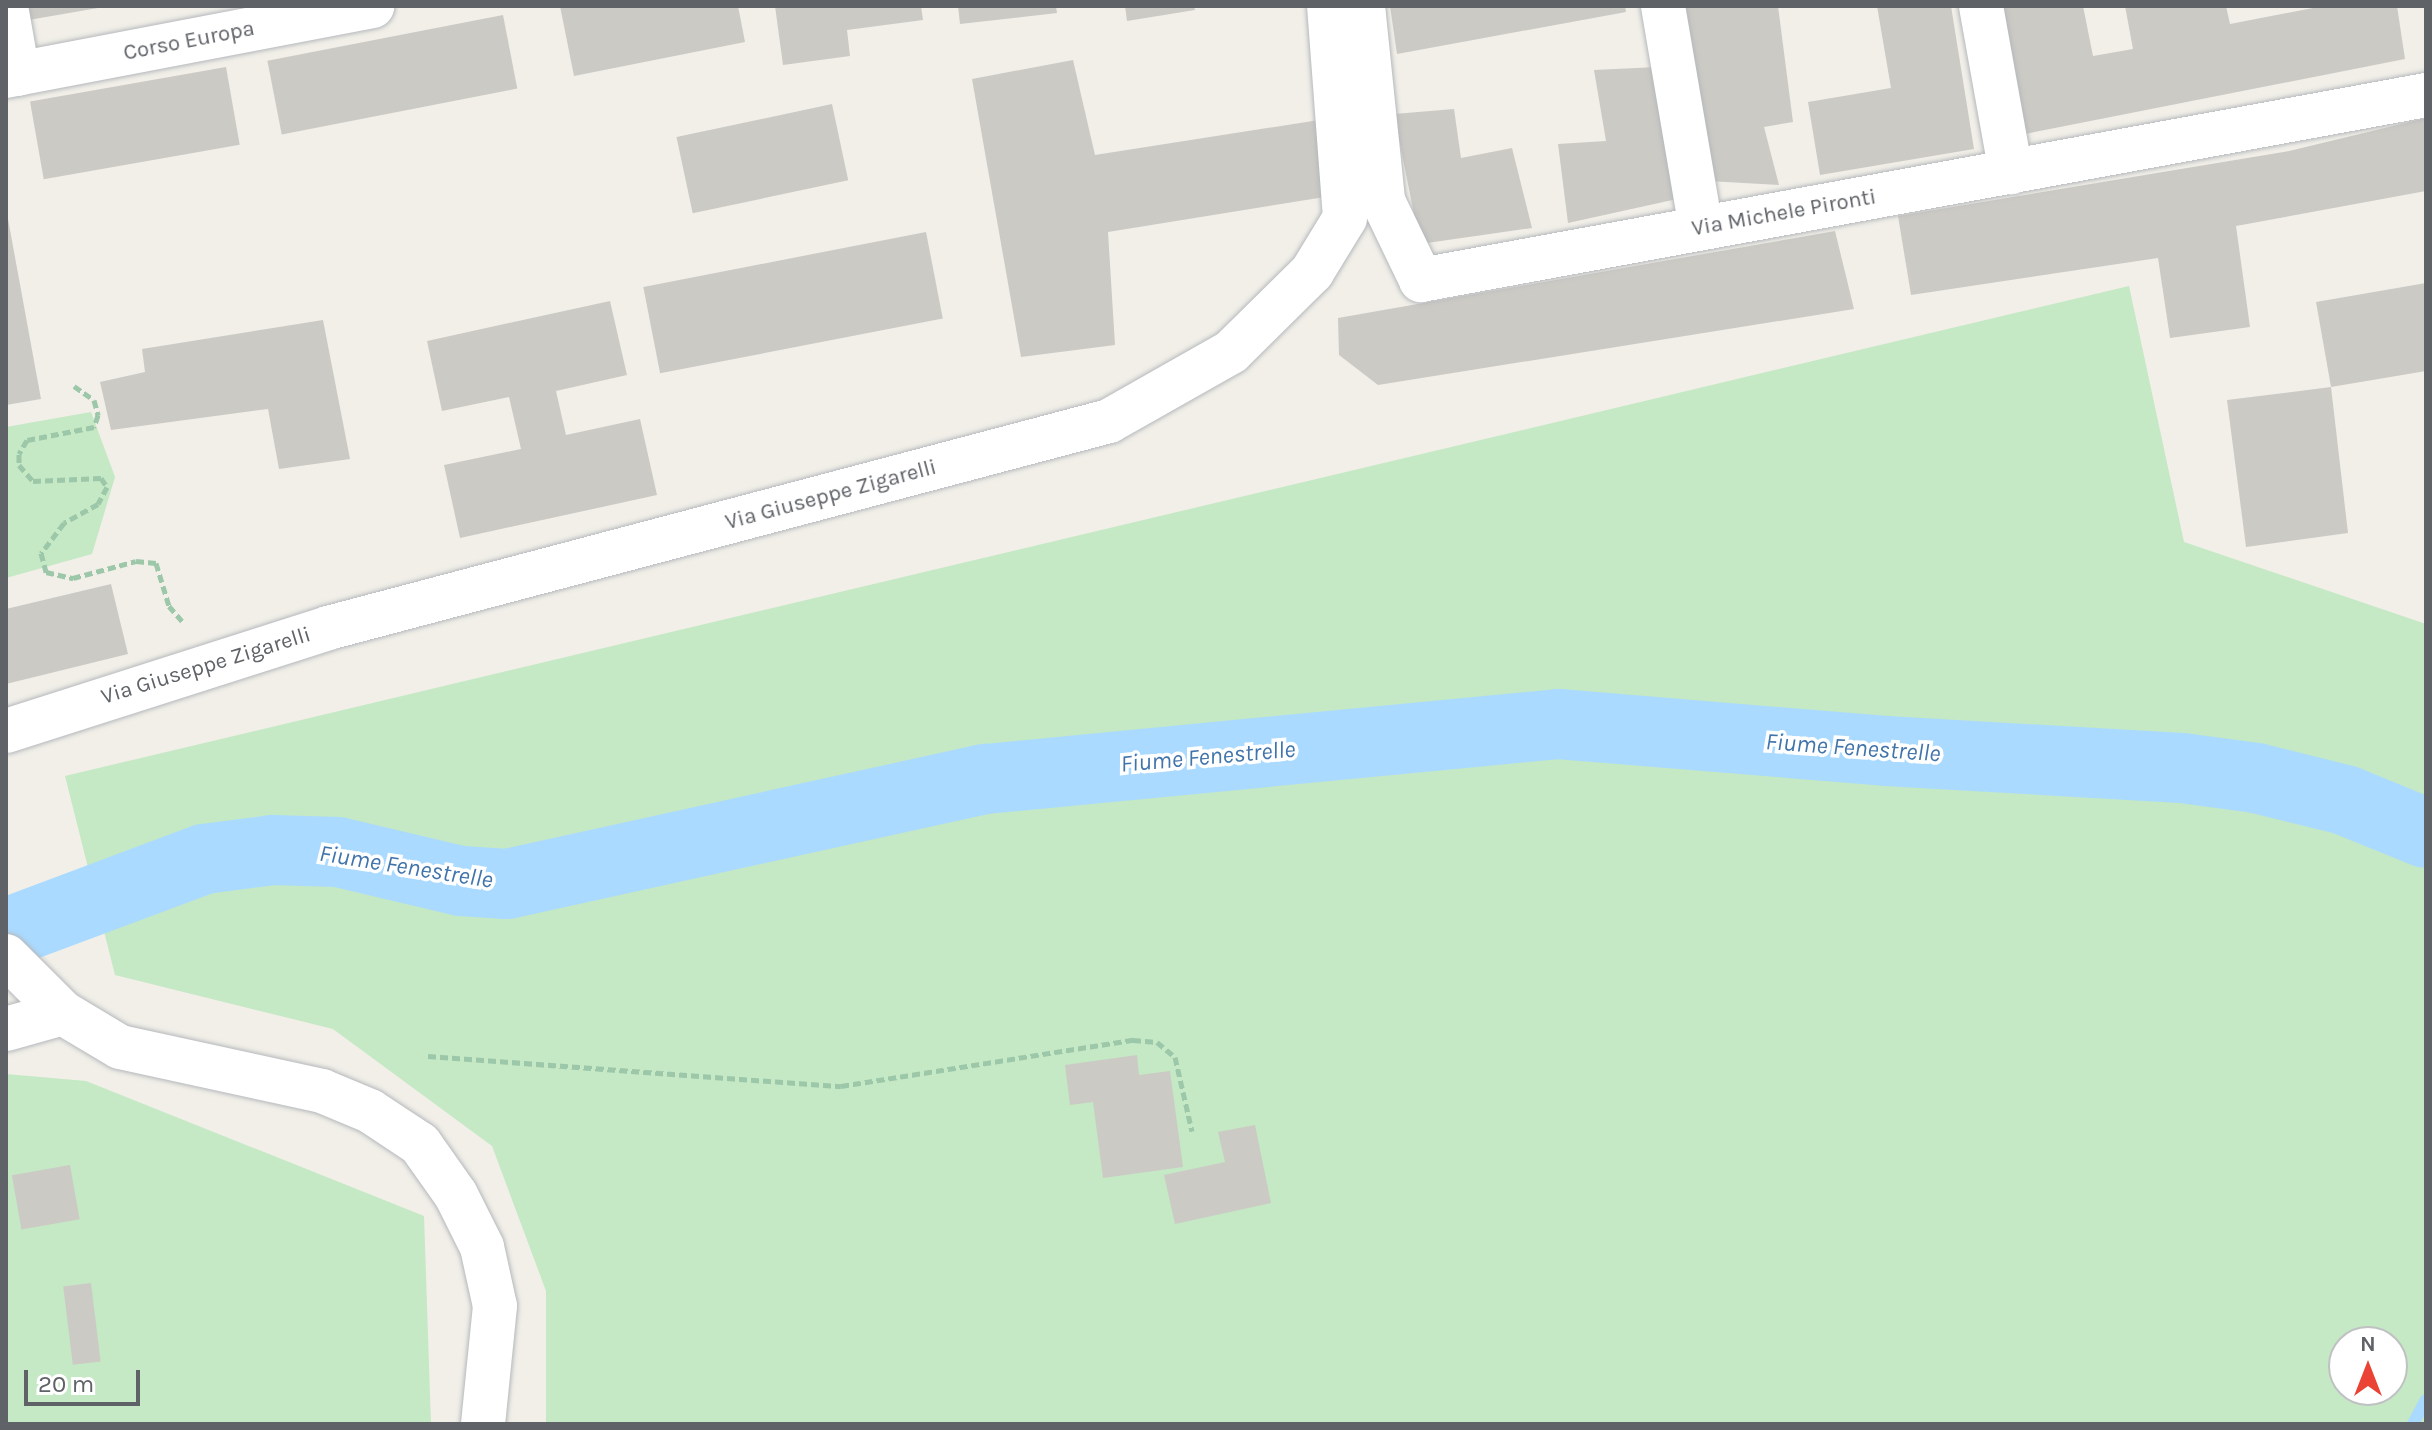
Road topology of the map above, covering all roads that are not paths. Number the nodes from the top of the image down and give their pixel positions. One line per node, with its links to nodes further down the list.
1 (6, 6): 7 (street)
2 (372, 6): 7 (street, Corso Europa)
3 (1329, 6): 11 (street, Via Giuseppe Zigarelli)
4 (1363, 6): 10 (street, Via Michele Pironti)
5 (1663, 6): 10 (street)
6 (1981, 6): 9 (street)
7 (12, 75)
8 (2426, 95): 9 (street, Via Michele Pironti)
9 (2011, 172): 10 (street, Via Michele Pironti)
10 (1701, 228)
11 (25, 724): 12 (street)
12 (6, 755)
13 (6, 956): 14 (street)
14 (52, 1004): 15 (street); 16 (street)
15 (6, 1029)
16 (483, 1424)

